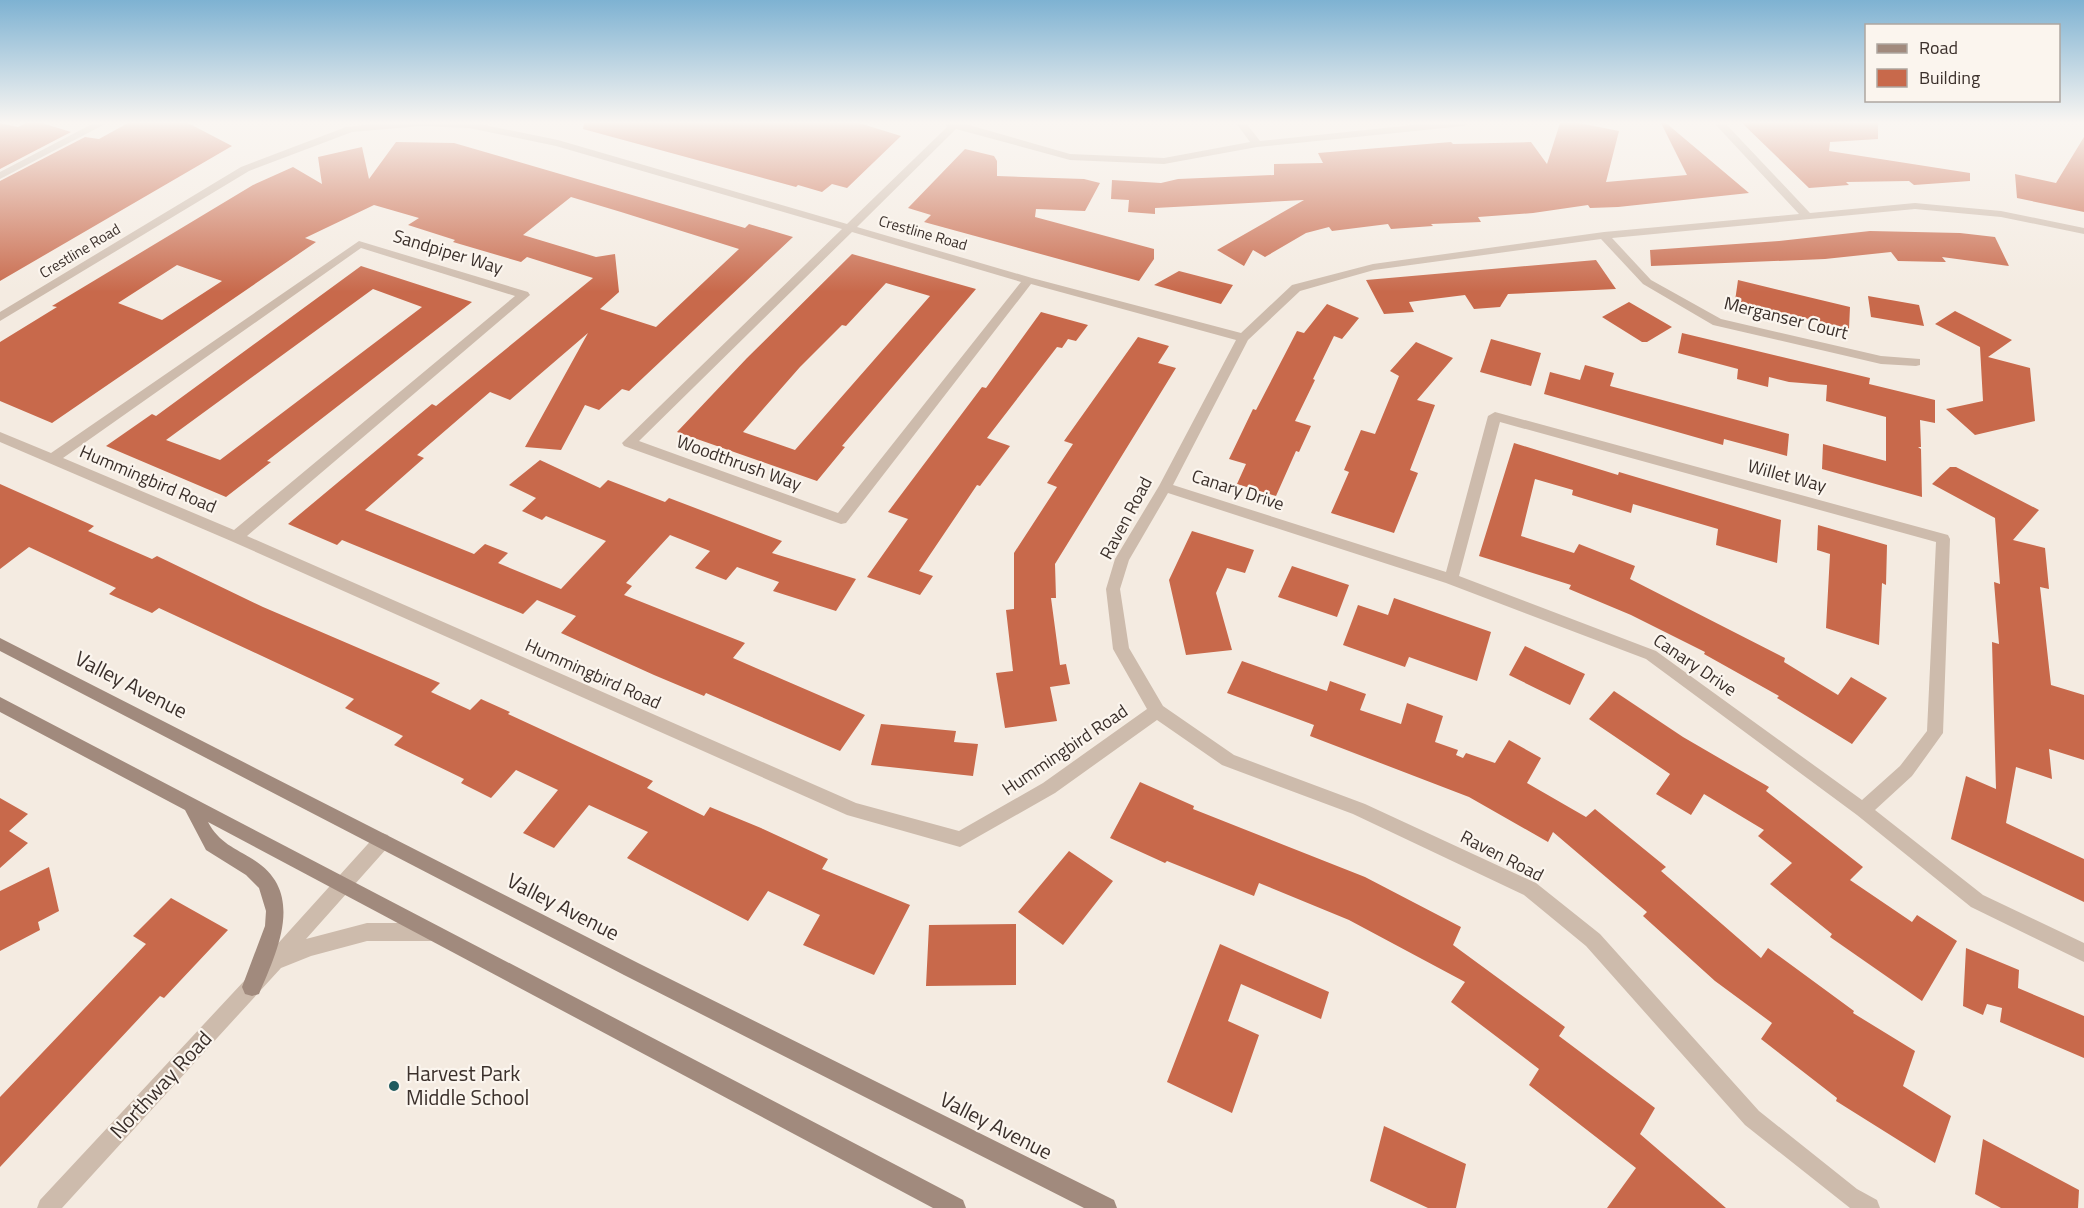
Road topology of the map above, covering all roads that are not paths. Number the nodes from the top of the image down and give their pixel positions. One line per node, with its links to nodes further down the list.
1 (228, 179): 10 (street, Crestline Road)
2 (687, 179): 6 (street, Crestline Road)
3 (896, 179): 6 (street)
4 (1772, 179): 5 (street)
5 (1806, 215): 7 (street, Raven Road); 8 (street, Raven Road)
6 (849, 226): 9 (street, Crestline Road); 9 (street, Woodthrush Way)
7 (2084, 231)
8 (1605, 235): 11 (street, Raven Road); 12 (street, Merganser Court)
9 (1028, 280): 11 (street, Crestline Road)
10 (0, 316)
11 (1243, 338): 15 (street, Raven Road)
12 (1916, 362)
13 (0, 437): 14 (street, Hummingbird Road)
14 (52, 459): 16 (street, Hummingbird Road); 16 (street, Sandpiper Way)
15 (1165, 487): 17 (street, Canary Drive); 20 (street, Raven Road)
16 (236, 537): 20 (street, Hummingbird Road)
17 (1451, 579): 22 (street, Canary Drive); 22 (street, Willet Way)
18 (0, 644): 23 (main road, Valley Avenue)
19 (0, 704): 21 (main road)
20 (1157, 711): 32 (street, Raven Road)
21 (192, 807): 24 (main road); 28 (main road)
22 (1863, 810): 26 (street, Canary Drive)
23 (382, 841): 24 (street, Northway Road); 31 (main road, Valley Avenue)
24 (341, 886): 25 (main road); 27 (street, Northway Road)
25 (430, 932): 27 (street, Northway Road); 30 (main road)
26 (2084, 953)
27 (274, 963): 28 (street, Northway Road)
28 (252, 987): 29 (street, Northway Road)
29 (48, 1208)
30 (955, 1208)
31 (1106, 1208)
32 (1869, 1208)

